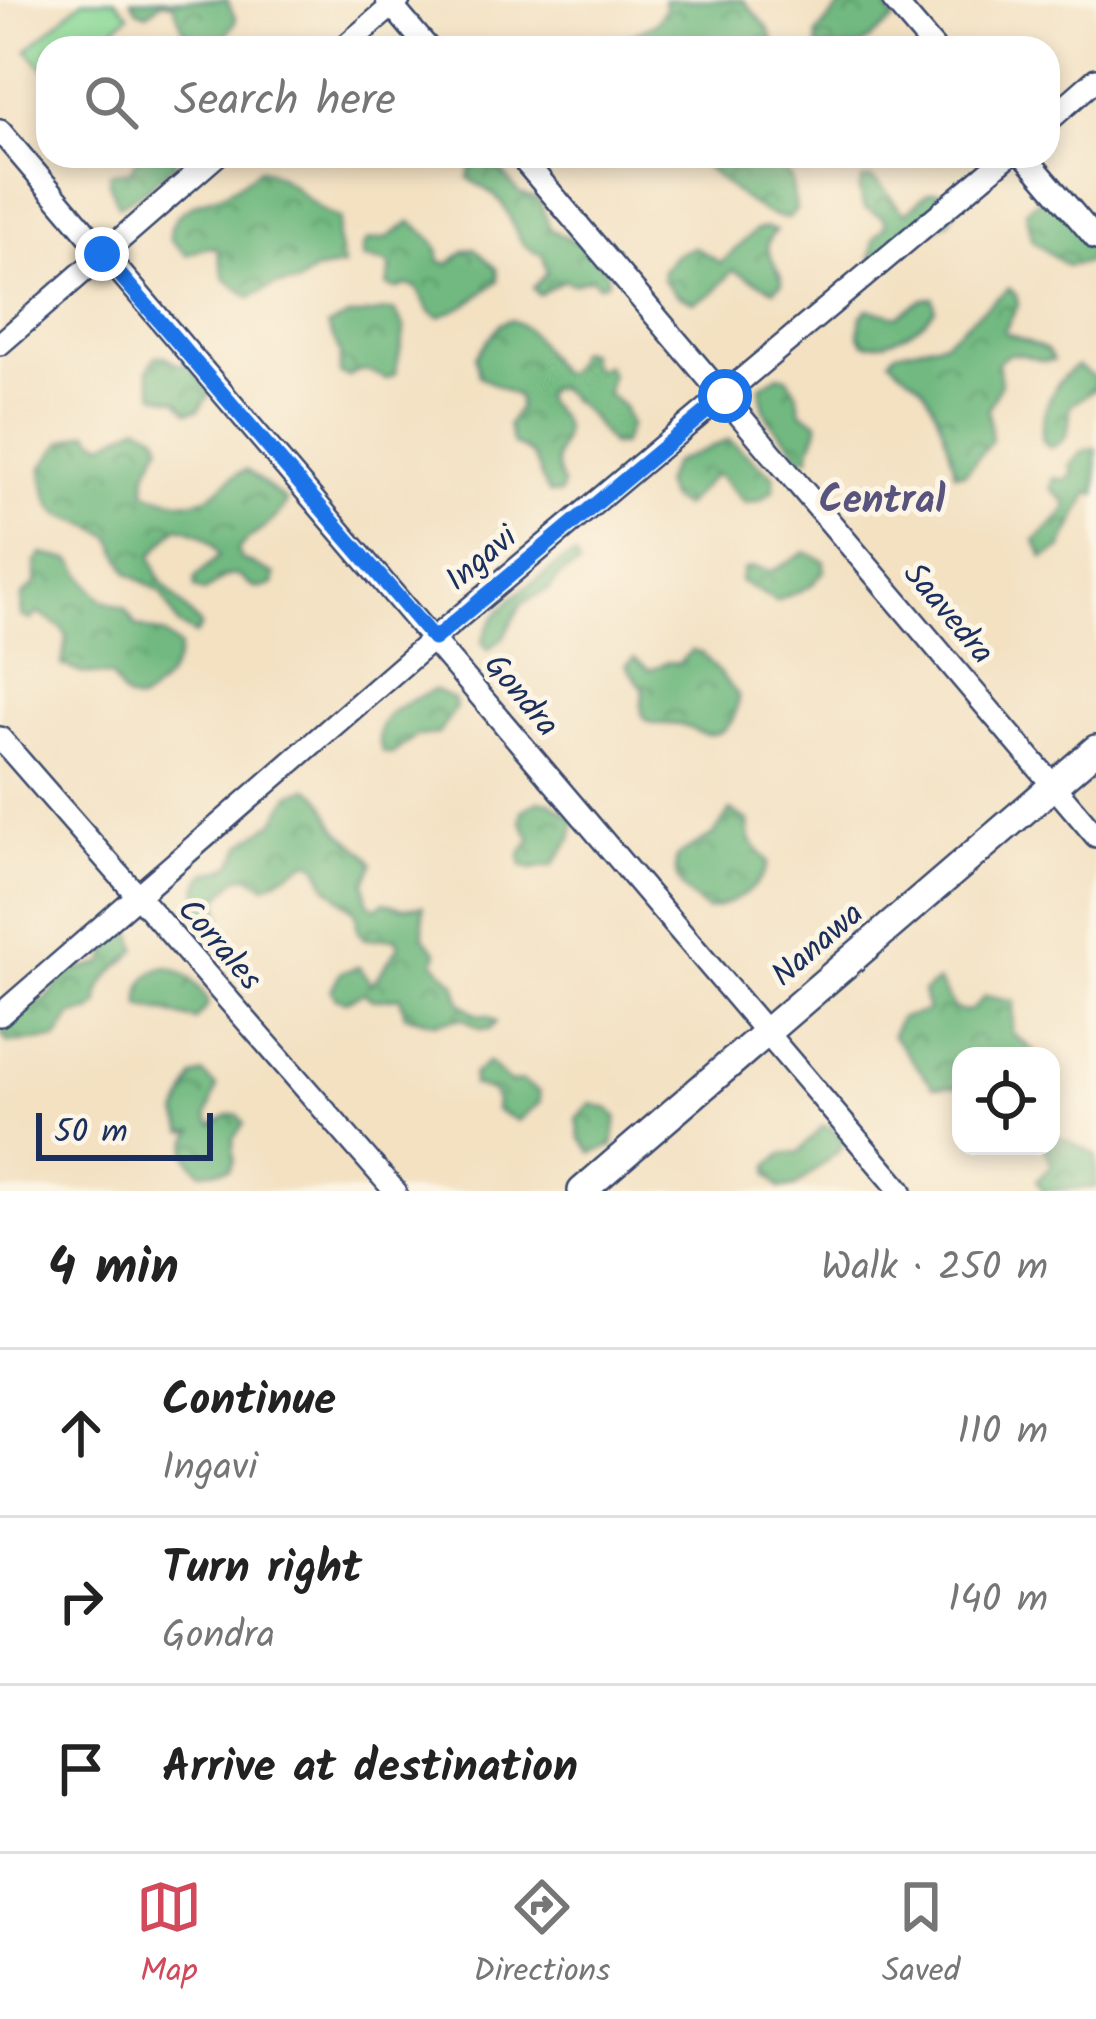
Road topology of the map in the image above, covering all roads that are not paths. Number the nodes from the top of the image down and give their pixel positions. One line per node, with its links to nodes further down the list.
1 (893, 0): 5 (street)
2 (392, 2): 3 (street); 4 (street)
3 (356, 36)
4 (419, 36)
5 (924, 36)
6 (1096, 80): 7 (street)
7 (1060, 111)
8 (0, 131): 14 (street, Gondra)
9 (202, 168): 14 (street)
10 (530, 168): 16 (street, Saavedra)
11 (994, 168): 16 (street, Ingavi)
12 (1035, 168): 13 (street)
13 (1096, 239)
14 (102, 254): 15 (street); 17 (street, Gondra)
15 (0, 344)
16 (725, 396): 17 (street, Ingavi); 20 (street, Saavedra)
17 (434, 639): 22 (street, Ingavi); 24 (street, Gondra)
18 (0, 738): 22 (street, Corrales)
19 (1096, 749): 20 (street, Nanawa)
20 (1053, 786): 21 (street, Saavedra); 24 (street, Nanawa)
21 (1096, 836)
22 (137, 898): 23 (street, Ingavi); 25 (street, Corrales)
23 (0, 1015)
24 (764, 1035): 26 (street, Nanawa); 27 (street, Gondra)
25 (395, 1191)
26 (582, 1191)
27 (901, 1191)

